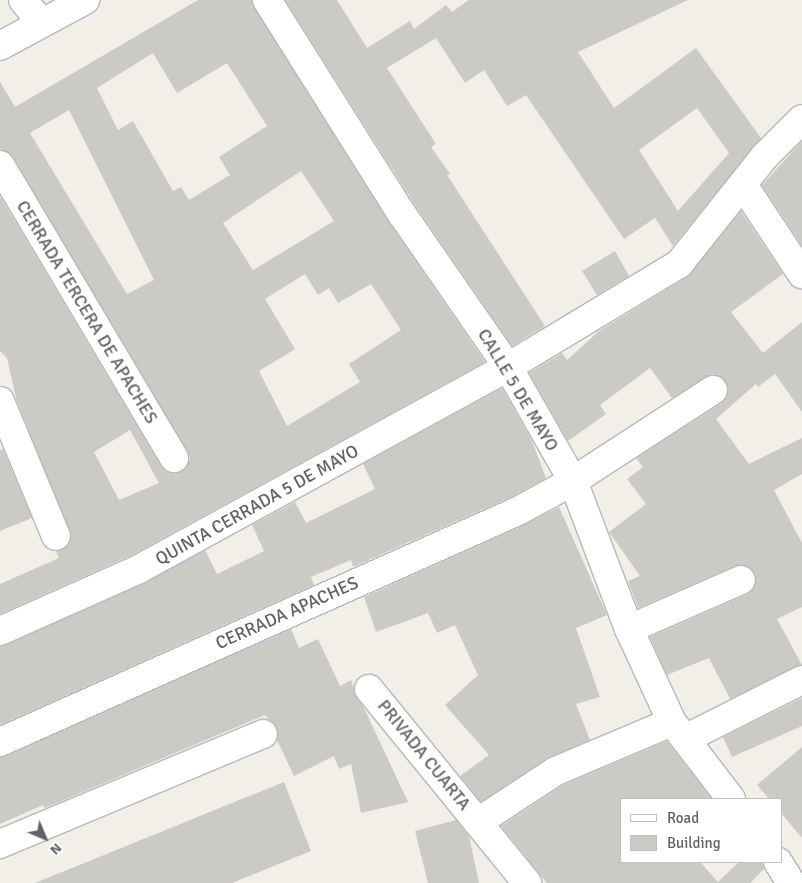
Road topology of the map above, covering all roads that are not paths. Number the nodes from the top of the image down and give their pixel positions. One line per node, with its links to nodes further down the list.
1 (23, 0): 4 (street)
2 (85, 0): 4 (street)
3 (266, 0): 10 (street, CALLE 5 DE MAYO)
4 (41, 22): 5 (street)
5 (0, 46)
6 (802, 119): 8 (street, QUINTA CERRADA 5 DE MAYO)
7 (0, 165): 13 (street, CERRADA TERCERA DE APACHES)
8 (743, 185): 9 (street); 10 (street, QUINTA CERRADA 5 DE MAYO)
9 (802, 274)
10 (508, 367): 14 (street, CALLE 5 DE MAYO); 18 (street, QUINTA CERRADA 5 DE MAYO)
11 (713, 390): 14 (street, CERRADA APACHES)
12 (0, 401): 15 (street)
13 (174, 458)
14 (573, 481): 17 (street, CALLE 5 DE MAYO); 23 (street, CERRADA APACHES)
15 (56, 536)
16 (740, 580): 17 (street)
17 (630, 629): 21 (street, CALLE 5 DE MAYO)
18 (0, 631)
19 (802, 680): 21 (street, PRIVADA CUARTA)
20 (369, 689): 25 (street, PRIVADA CUARTA)
21 (678, 730): 24 (street, CALLE 5 DE MAYO); 25 (street, PRIVADA CUARTA)
22 (263, 734): 26 (street)
23 (0, 742)
24 (730, 798)
25 (478, 822): 28 (street, PRIVADA CUARTA)
26 (0, 844)
27 (779, 863): 29 (street)
28 (527, 883)
29 (791, 883)

